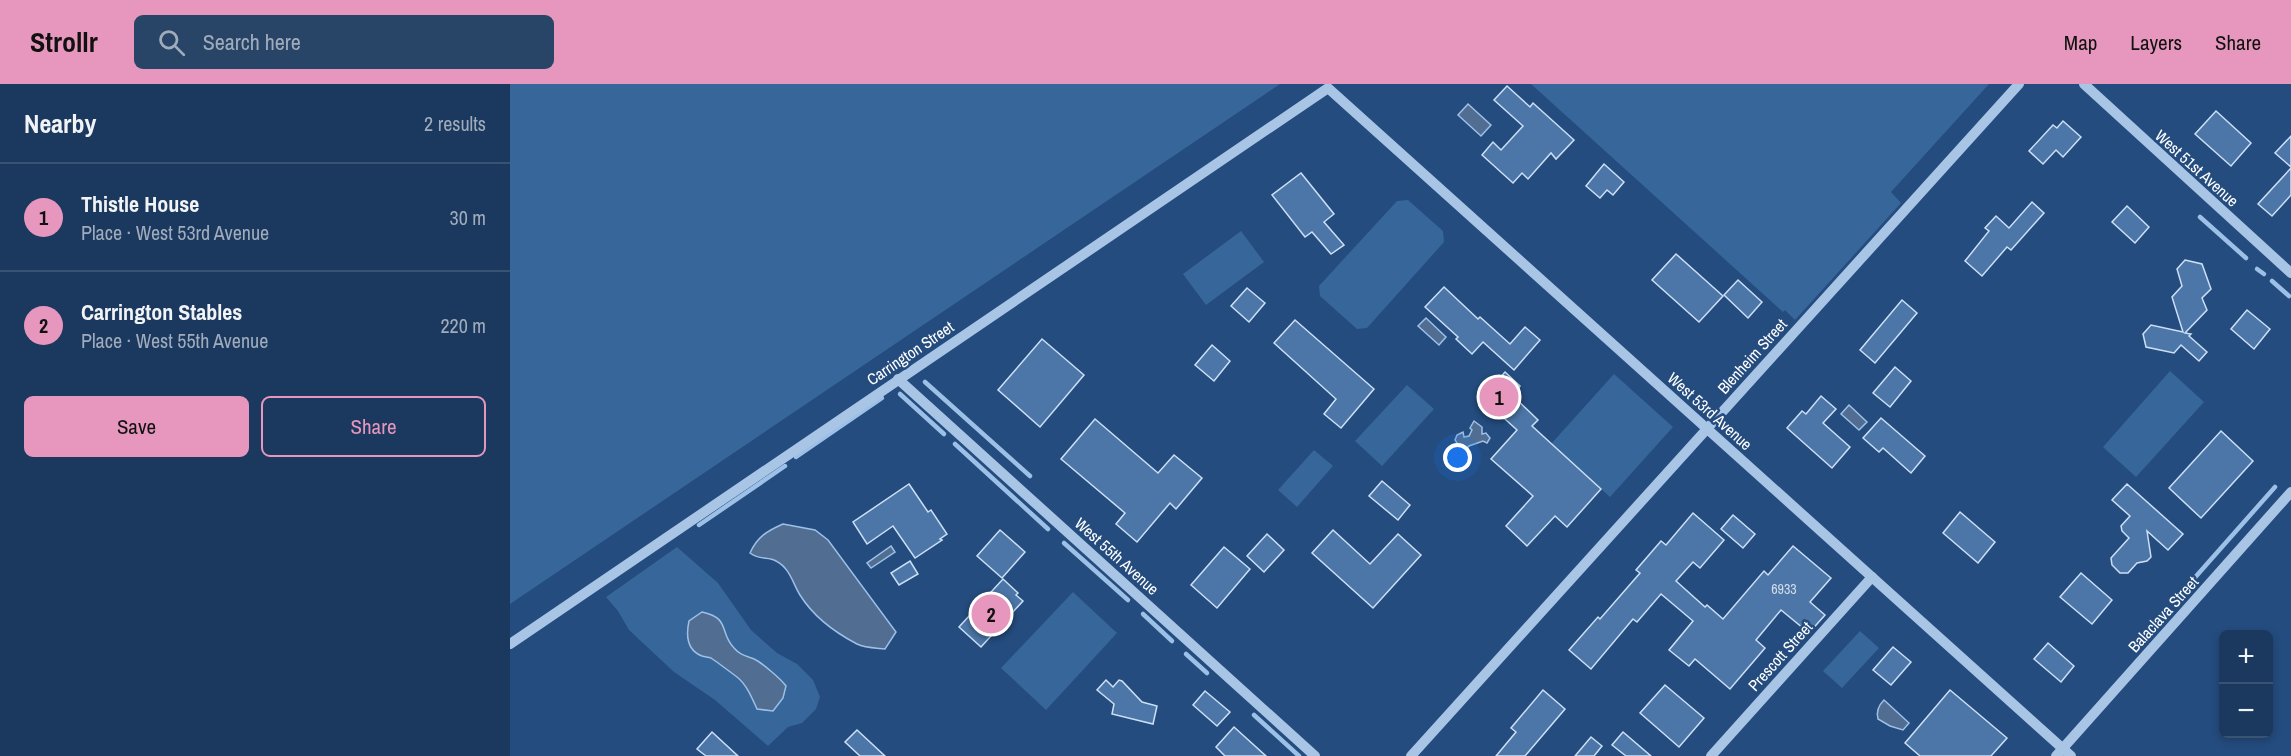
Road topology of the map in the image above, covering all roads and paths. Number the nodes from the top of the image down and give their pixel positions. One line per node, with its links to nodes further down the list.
1 (2019, 84): 6 (street, Blenheim Street)
2 (2084, 84): 4 (street, West 51st Avenue)
3 (1328, 88): 5 (street, Carrington Street); 6 (street, West 53rd Avenue)
4 (2291, 273)
5 (898, 379): 9 (street, Carrington Street); 11 (street, West 55th Avenue)
6 (1707, 428): 8 (street, West 53rd Avenue); 12 (street, Blenheim Street)
7 (2291, 492): 10 (street, Balaclava Street)
8 (1872, 577): 10 (street, West 53rd Avenue); 13 (street, Prescott Street)
9 (510, 644)
10 (2064, 753)
11 (1316, 756)
12 (1411, 756)
13 (1711, 756)

